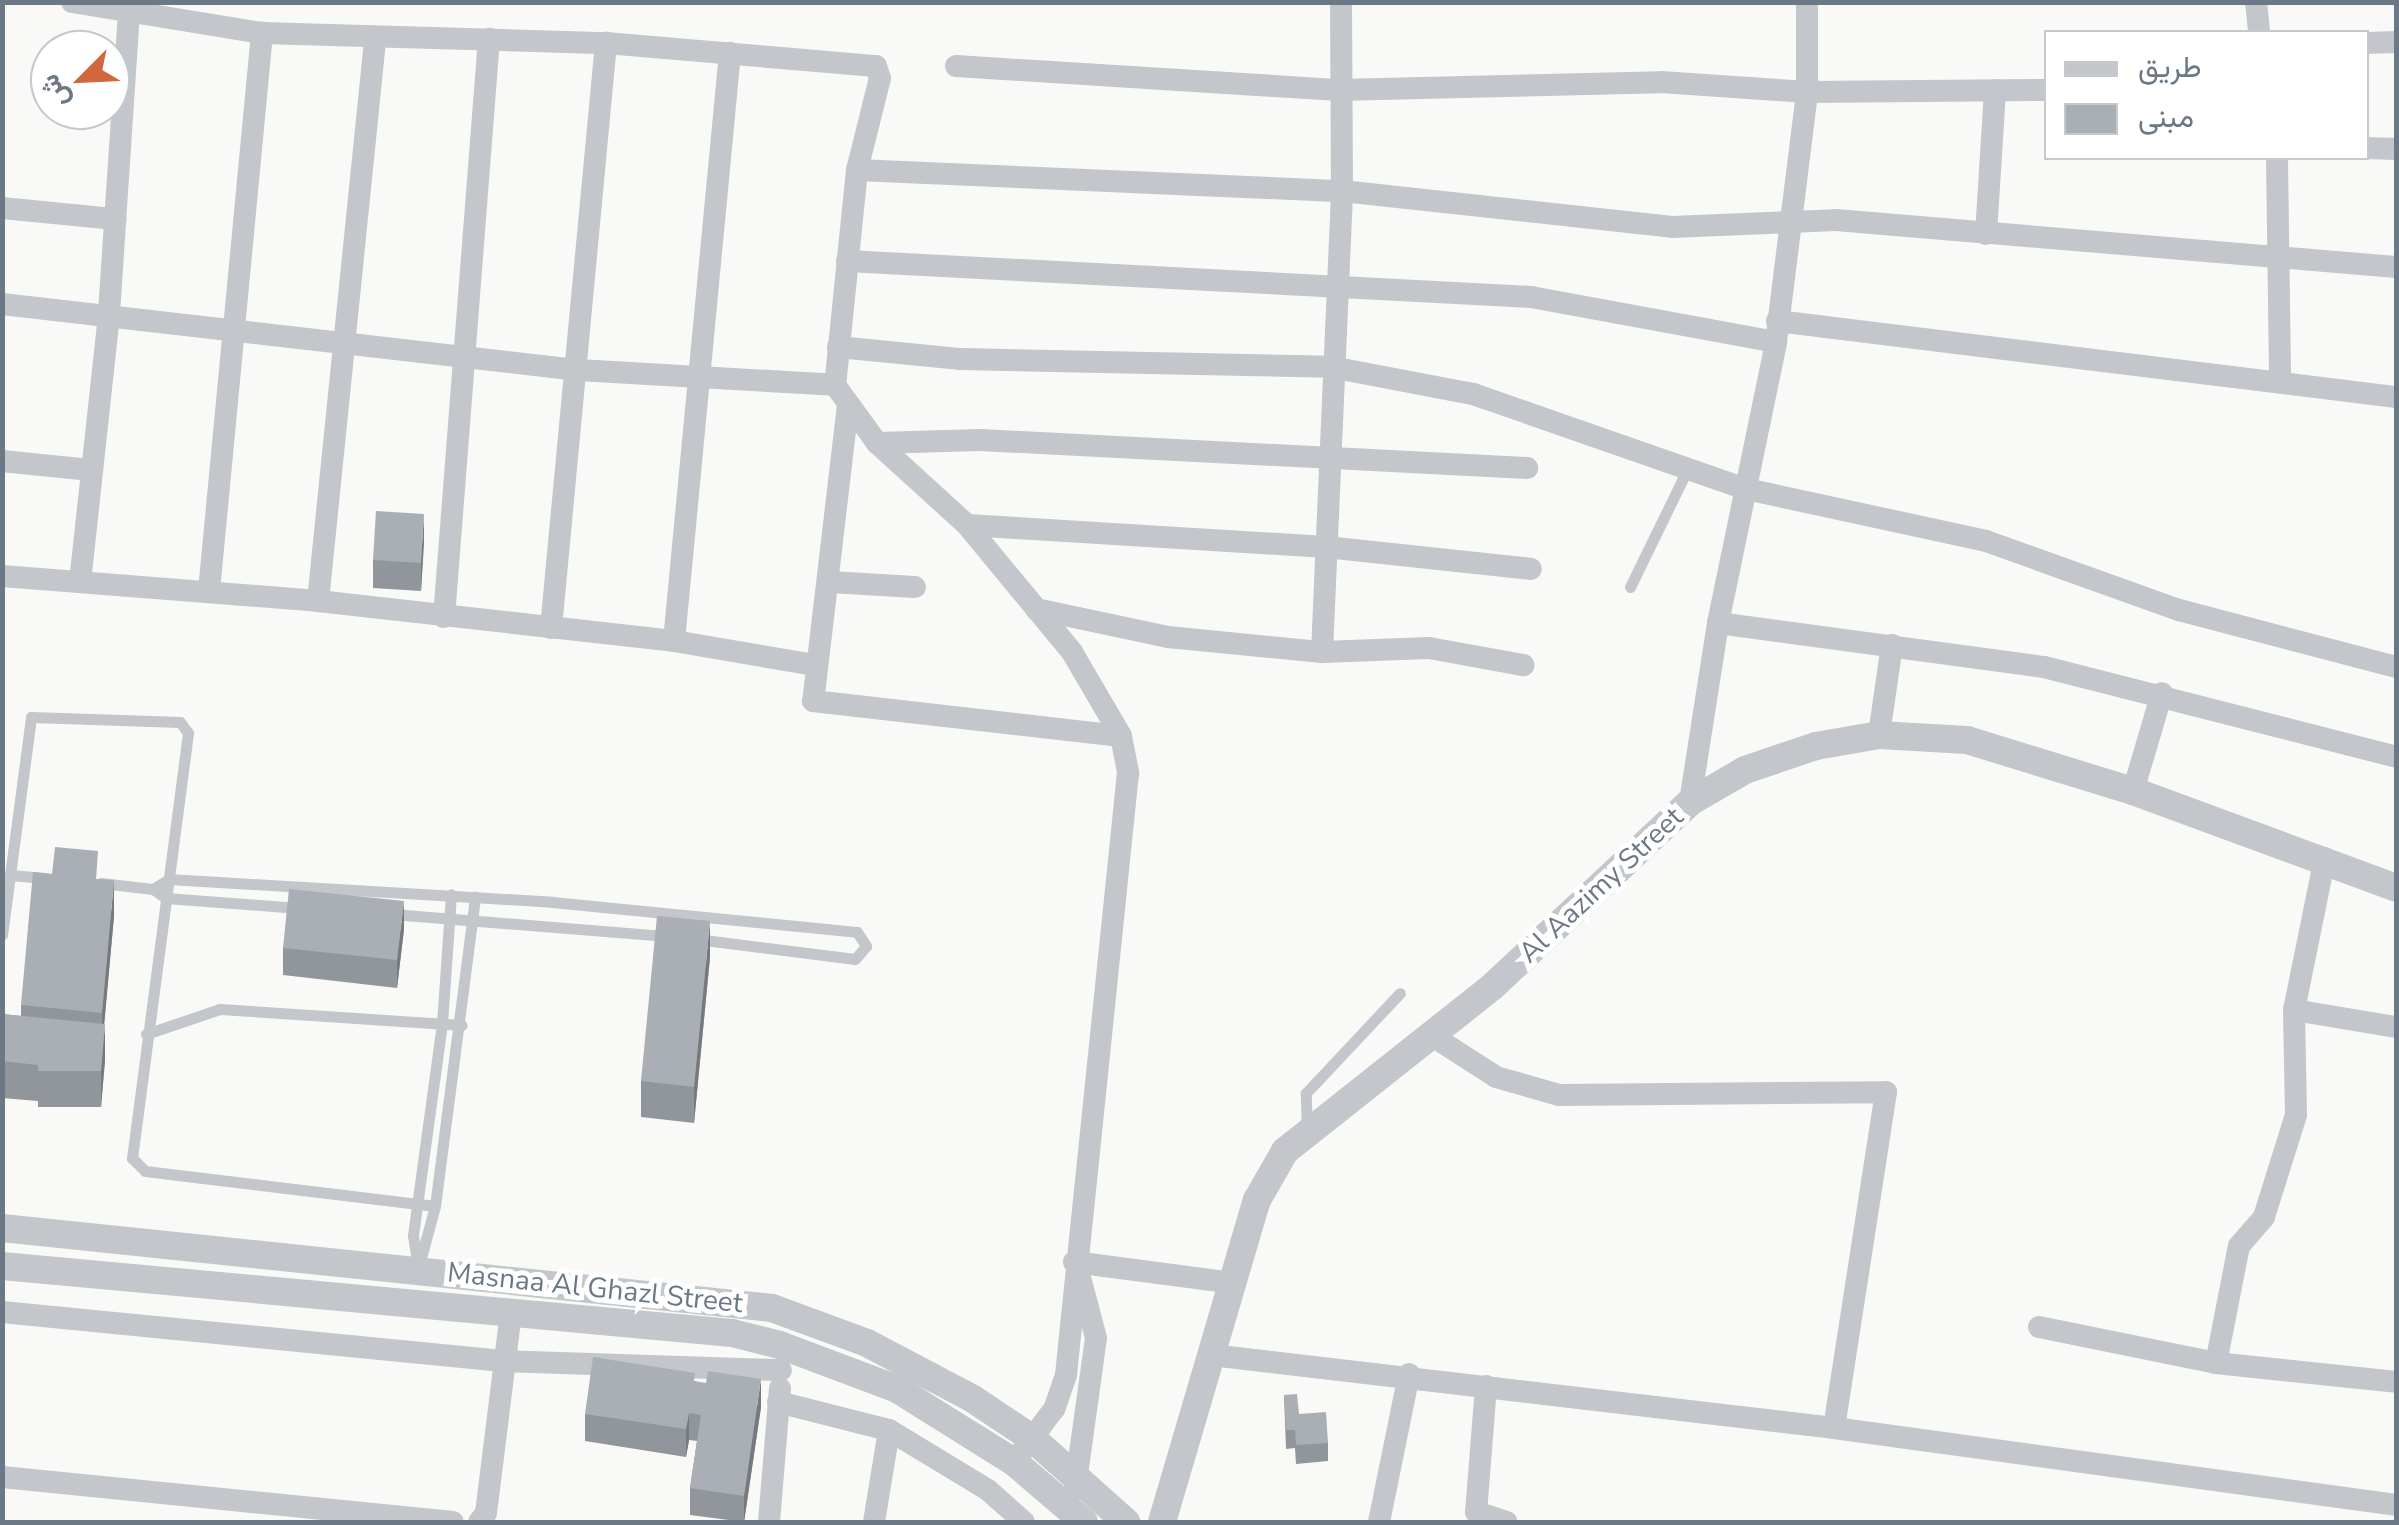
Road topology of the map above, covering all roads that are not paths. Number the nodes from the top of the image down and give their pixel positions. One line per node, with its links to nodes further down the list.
1 (72, 2): 5 (street)
2 (1341, 2): 15 (street)
3 (1807, 2): 18 (street)
4 (2256, 2): 6 (street)
5 (129, 12): 7 (street); 25 (street)
6 (2260, 30)
7 (262, 33): 9 (street); 34 (street)
8 (489, 39): 9 (street); 11 (street); 38 (street)
9 (375, 41): 36 (street)
10 (2396, 42): 12 (street)
11 (606, 43): 13 (street); 40 (street)
12 (2369, 43)
13 (730, 53): 22 (street); 41 (street)
14 (956, 66): 15 (street)
15 (1338, 90): 18 (street); 23 (street)
16 (1994, 90): 17 (street); 18 (street); 27 (street)
17 (2044, 90)
18 (1807, 92): 26 (street)
19 (2369, 148): 20 (street)
20 (2396, 148)
21 (2277, 160): 29 (street)
22 (857, 170): 23 (street); 28 (street)
23 (1342, 191): 26 (street); 31 (street)
24 (2, 208): 25 (street)
25 (115, 219): 33 (street)
26 (1793, 222): 27 (street); 35 (street)
27 (1986, 234): 29 (street)
28 (847, 261): 31 (street); 37 (street)
29 (2282, 262): 30 (street); 42 (street)
30 (2396, 267)
31 (1336, 288): 35 (street); 39 (street)
32 (2, 304): 33 (street)
33 (109, 312): 34 (street); 49 (street)
34 (231, 328): 36 (street); 60 (street)
35 (1776, 332): 42 (street); 51 (street)
36 (345, 342): 38 (street); 61 (street)
37 (838, 347): 39 (street); 43 (street)
38 (465, 356): 40 (street); 63 (street)
39 (1331, 368): 46 (street); 50 (street)
40 (578, 370): 41 (street); 65 (street)
41 (701, 379): 43 (street); 66 (street)
42 (2280, 382): 44 (street)
43 (841, 395): 45 (street); 57 (street)
44 (2396, 397)
45 (876, 443): 46 (street); 52 (street)
46 (1326, 458): 48 (street); 53 (street)
47 (2, 461): 49 (street)
48 (1527, 468)
49 (91, 470): 56 (street)
50 (1688, 470): 51 (street); 59 (lane)
51 (1746, 489): 64 (street); 71 (street)
52 (967, 525): 53 (street); 62 (street)
53 (1326, 547): 54 (street); 68 (street)
54 (1531, 568)
55 (2, 576): 56 (street)
56 (80, 582): 60 (street)
57 (830, 582): 58 (street); 69 (street)
58 (915, 587)
59 (1630, 587)
60 (209, 591): 61 (street)
61 (318, 601): 63 (street)
62 (1036, 608): 68 (street); 74 (street)
63 (444, 617): 65 (street)
64 (1718, 622): 67 (street); 77 (street)
65 (551, 628): 66 (street)
66 (674, 641): 69 (street)
67 (1892, 645): 72 (street); 73 (street)
68 (1322, 652): 70 (street)
69 (814, 665): 74 (street)
70 (1524, 665)
71 (2396, 667)
72 (2162, 693): 75 (street); 76 (street)
73 (1879, 735): 76 (street, Al Aazimy Street); 77 (street, Al Aazimy Street)
74 (1121, 736): 104 (street)
75 (2396, 757)
76 (2133, 791): 78 (street, Al Aazimy Street)
77 (1690, 802): 99 (street, Al Aazimy Street)
78 (2326, 858): 84 (street, Al Aazimy Street); 94 (street)
79 (10, 874): 80 (lane); 81 (lane); 92 (lane)
80 (169, 879): 83 (lane); 85 (lane); 87 (lane)
81 (64, 880)
82 (82, 882): 83 (lane)
83 (153, 888): 87 (lane)
84 (2396, 888)
85 (451, 894): 86 (lane); 90 (lane)
86 (475, 897): 91 (lane); 91 (lane)
87 (166, 898): 88 (lane); 98 (lane)
88 (317, 909)
89 (374, 913): 90 (lane)
90 (449, 918): 91 (lane); 95 (lane)
91 (472, 920): 96 (lane)
92 (2, 935)
93 (1400, 993): 100 (lane)
94 (2294, 1010): 97 (street); 115 (street)
95 (442, 1023): 96 (lane); 98 (lane); 101 (lane)
96 (461, 1024): 102 (lane)
97 (2396, 1027)
98 (146, 1034): 101 (lane)
99 (1434, 1036): 100 (street, Al Aazimy Street); 120 (street)
100 (1306, 1131): 107 (street, Al Aazimy Street)
101 (416, 1202): 102 (lane); 106 (lane)
102 (435, 1206): 106 (lane)
103 (13, 1229): 105 (street); 106 (street, Masnaa Al Ghazl Street)
104 (1074, 1262): 107 (street); 122 (street); 124 (street)
105 (11, 1267): 108 (street, Masnaa Al Ghazl Street)
106 (418, 1268): 108 (street); 122 (street, Masnaa Al Ghazl Street)
107 (1232, 1283): 112 (street, Al Aazimy Street)
108 (414, 1304): 110 (street, Masnaa Al Ghazl Street)
109 (2, 1312): 114 (street)
110 (511, 1312): 113 (street, Masnaa Al Ghazl Street); 114 (street)
111 (2040, 1327): 115 (street)
112 (1211, 1355): 116 (street); 135 (street, Al Aazimy Street)
113 (781, 1357): 114 (street); 119 (street); 123 (street, Masnaa Al Ghazl Street)
114 (503, 1361): 130 (street)
115 (2216, 1364): 117 (street)
116 (1409, 1374): 118 (street); 136 (street)
117 (2396, 1382)
118 (1486, 1386): 120 (street); 137 (street)
119 (778, 1402): 121 (street); 131 (street)
120 (1834, 1428): 126 (street)
121 (888, 1430): 132 (street); 133 (street)
122 (1033, 1438): 123 (street); 124 (street, Masnaa Al Ghazl Street)
123 (1014, 1462): 127 (street, Masnaa Al Ghazl Street)
124 (1078, 1476): 127 (street); 134 (street, Masnaa Al Ghazl Street)
125 (2, 1478): 128 (street)
126 (2396, 1505)
127 (1078, 1516)
128 (392, 1520): 129 (street)
129 (452, 1522)
130 (479, 1522)
131 (768, 1522)
132 (874, 1522)
133 (1024, 1522)
134 (1126, 1522)
135 (1162, 1522)
136 (1380, 1522)
137 (1506, 1522)

